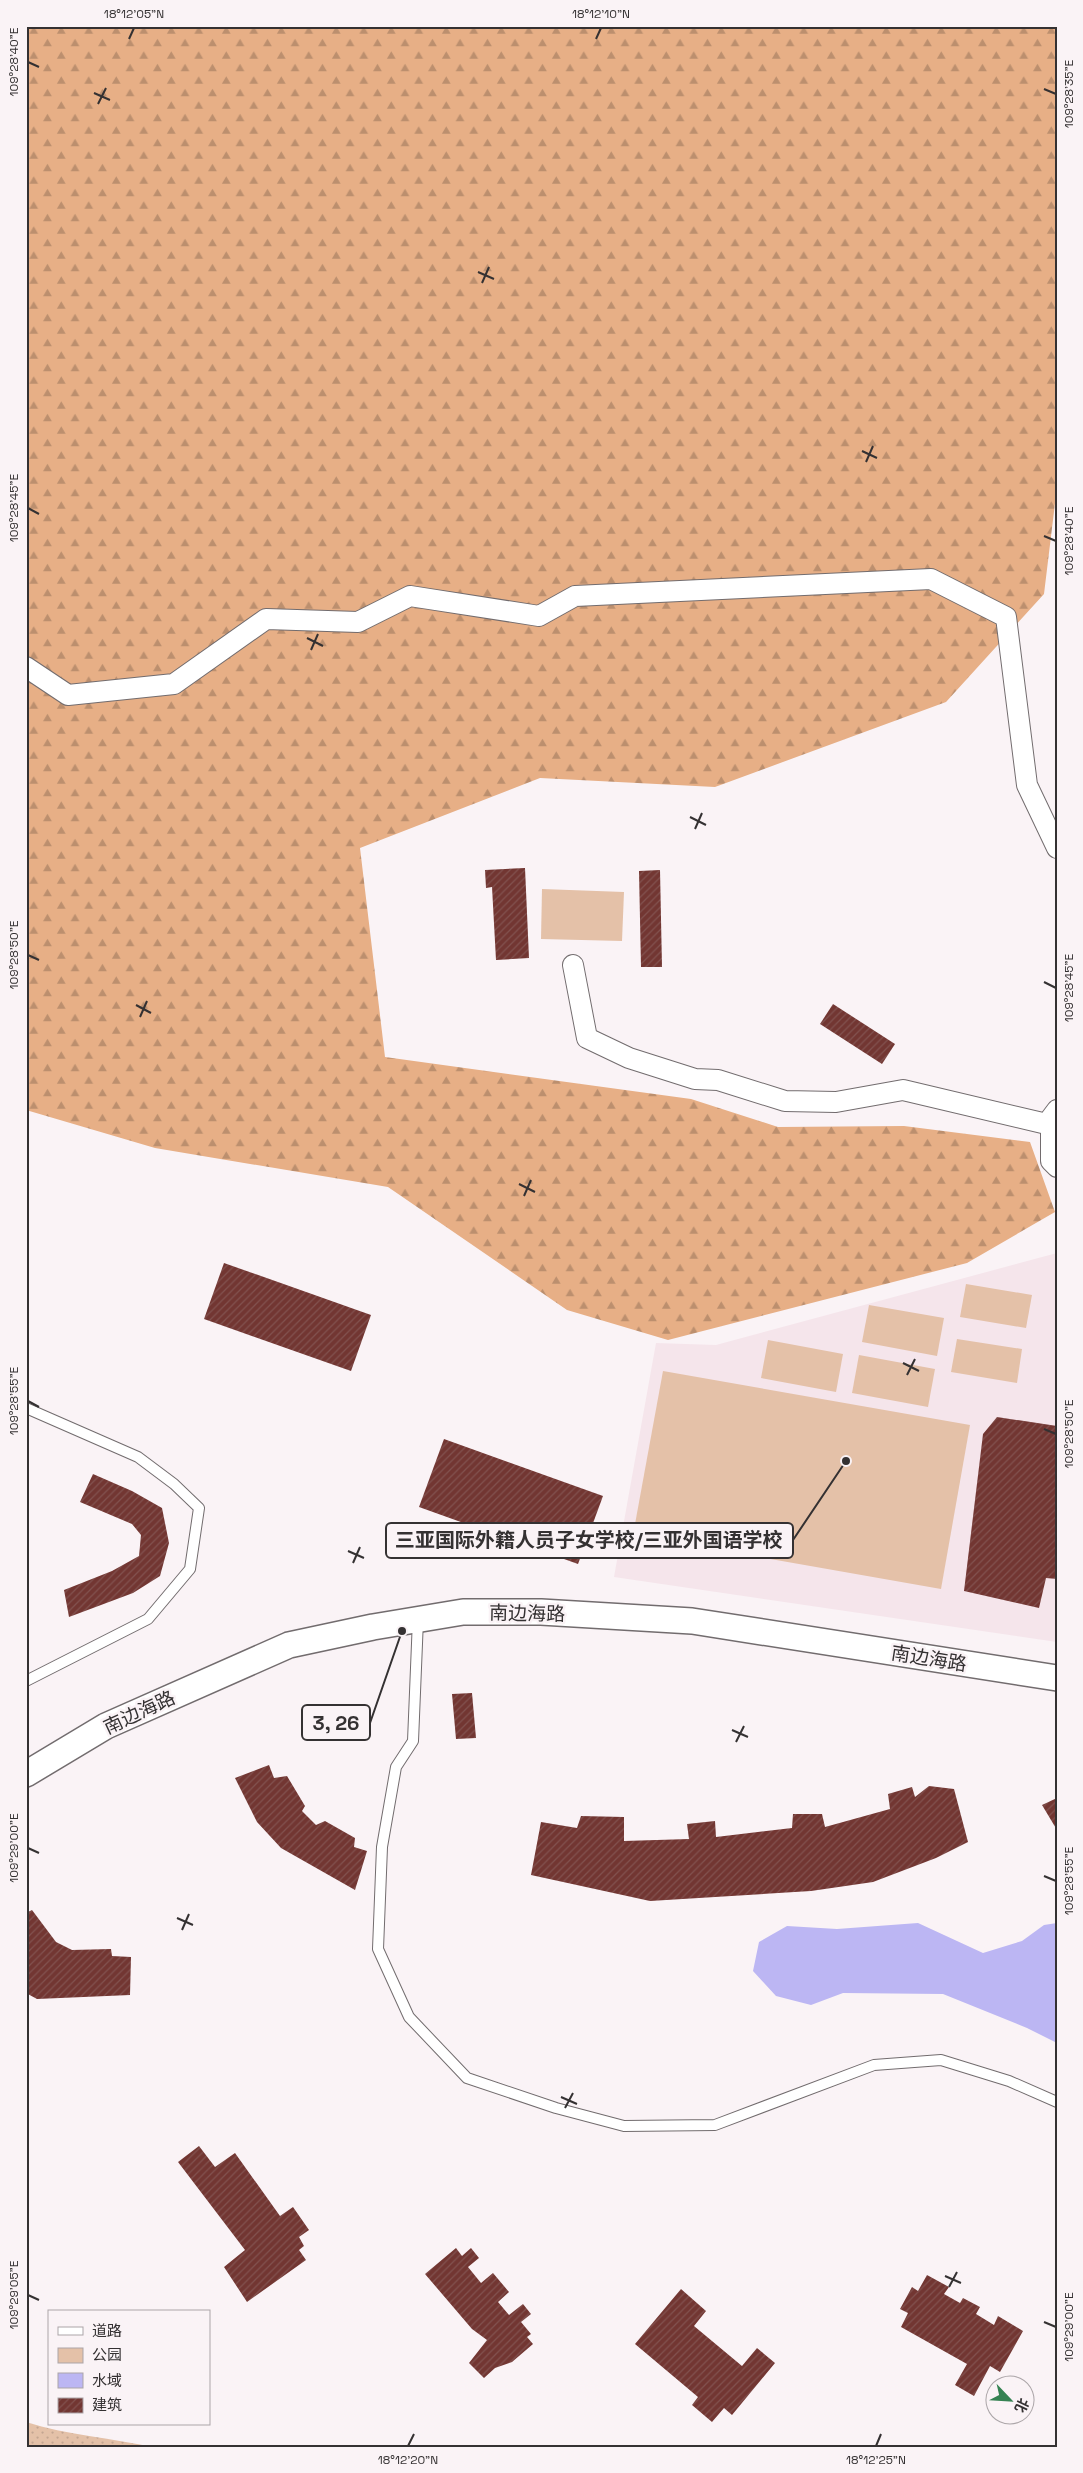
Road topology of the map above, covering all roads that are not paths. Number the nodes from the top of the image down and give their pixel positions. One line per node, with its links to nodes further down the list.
1 (26, 667): 2 (street)
2 (1057, 848)
3 (573, 965): 4 (street)
4 (1054, 1118): 5 (street)
5 (1057, 1167)
6 (26, 1408): 9 (lane)
7 (418, 1619): 8 (street, 南边海路); 10 (street, 南边海路); 11 (lane)
8 (1057, 1678)
9 (26, 1680)
10 (26, 1774)
11 (1057, 2102)

